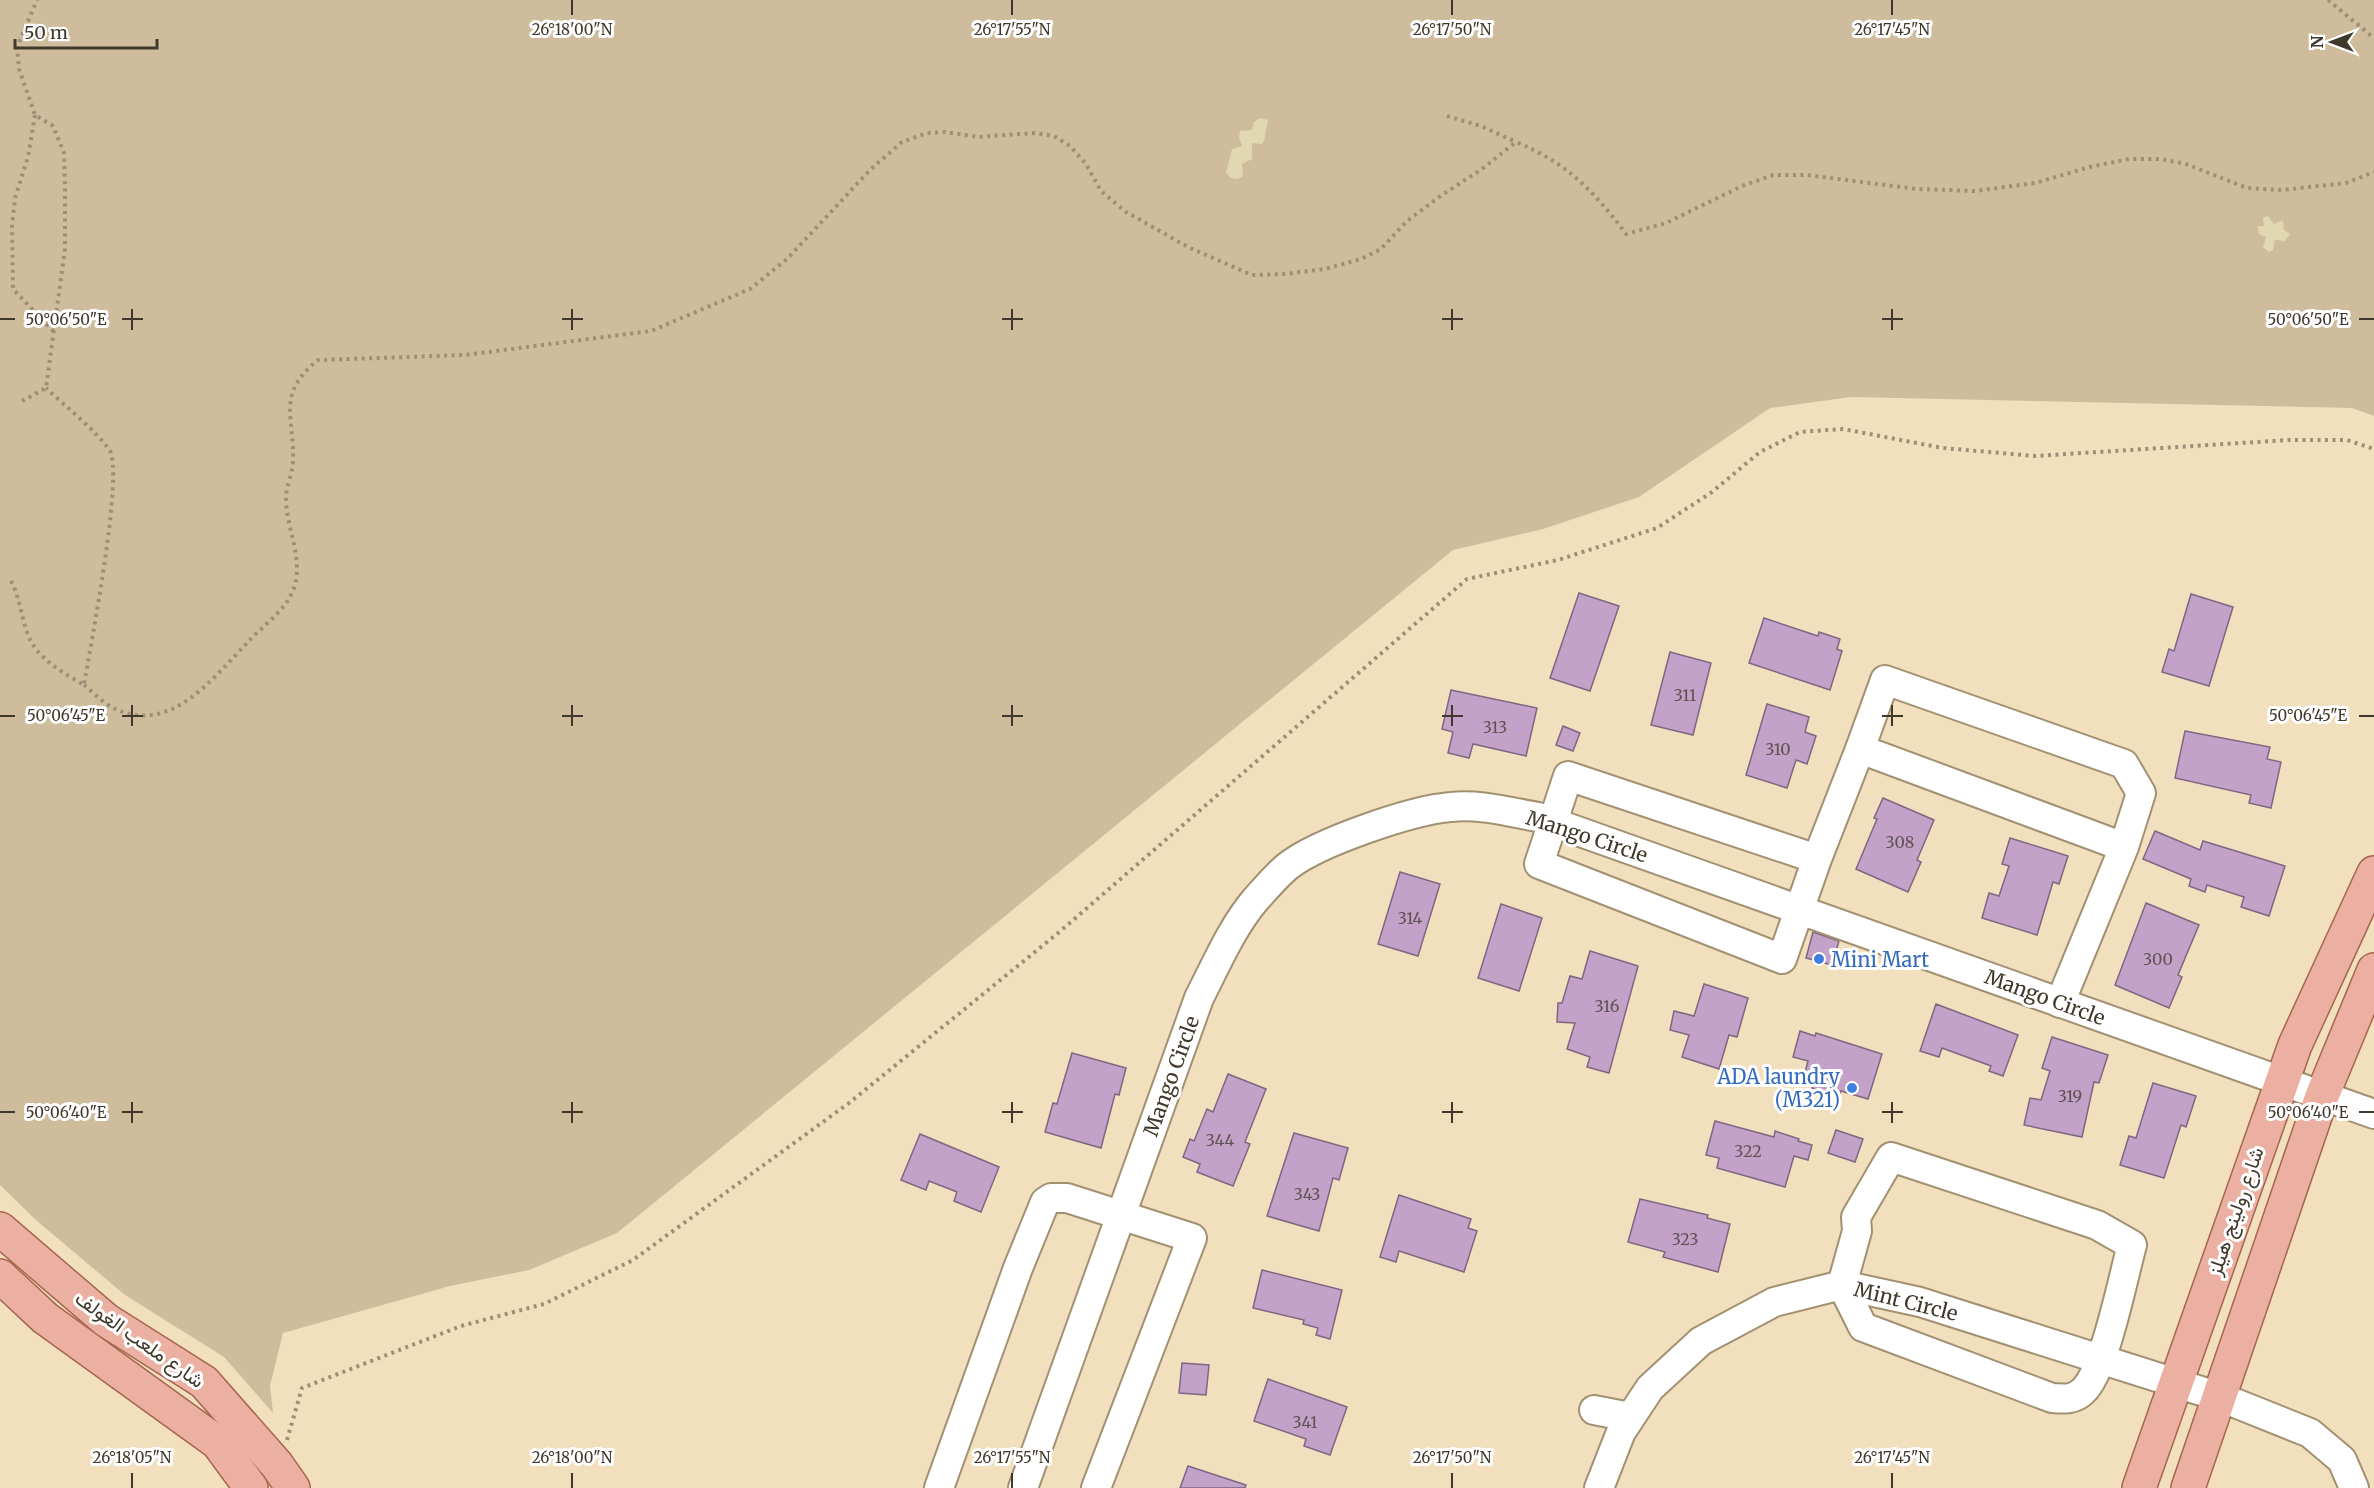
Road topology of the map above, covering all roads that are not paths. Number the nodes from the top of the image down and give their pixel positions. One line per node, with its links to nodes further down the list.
1 (1860, 749): 3 (street); 3 (street); 4 (street)
2 (1553, 822): 4 (street); 6 (street, Mango Circle); 6 (street); 12 (street, Mango Circle)
3 (2124, 847): 8 (street)
4 (1817, 859): 6 (street)
5 (2374, 873): 9 (main road, شارع رولينج هيلز)
6 (1800, 910): 8 (street, Mango Circle)
7 (2374, 970): 10 (main road)
8 (2061, 1003): 9 (street, Mango Circle)
9 (2282, 1081): 10 (street, Mango Circle); 17 (main road, شارع رولينج هيلز)
10 (2322, 1096): 11 (street, Mango Circle); 18 (main road)
11 (2374, 1114)
12 (1121, 1214): 23 (street); 24 (street, Mango Circle); 25 (street)
13 (0, 1229): 21 (main road, شارع ملعب الغولف)
14 (0, 1276): 22 (main road, شارع ملعب الغولف)
15 (1842, 1285): 16 (street, Mint Circle); 16 (street); 16 (street); 20 (street, Mint Circle)
16 (2101, 1359): 17 (street, Mint Circle)
17 (2177, 1384): 18 (street, Mint Circle); 27 (main road, شارع رولينج هيلز)
18 (2220, 1397): 28 (main road); 29 (street, Mint Circle)
19 (1594, 1410): 20 (street)
20 (1630, 1418): 26 (street, Mint Circle)
21 (287, 1480)
22 (251, 1488)
23 (939, 1488)
24 (1023, 1488)
25 (1096, 1488)
26 (1599, 1488)
27 (2139, 1488)
28 (2188, 1488)
29 (2354, 1488)

